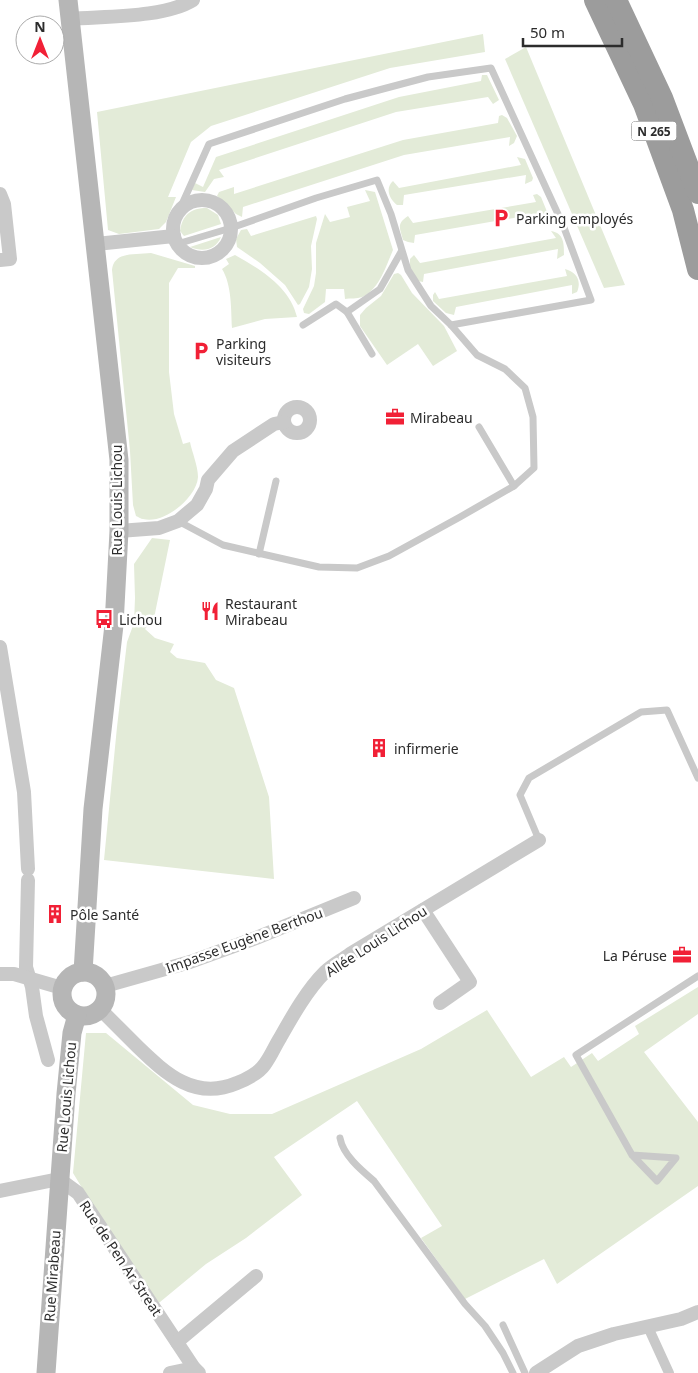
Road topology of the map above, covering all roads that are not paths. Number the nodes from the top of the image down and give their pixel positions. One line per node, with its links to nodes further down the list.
1 (68, 0): 5 (main road, Rue Louis Lichou)
2 (193, 0): 5 (street)
3 (594, 0): 14 (highway, N 265)
4 (616, 0): 6 (highway, N 265)
5 (70, 19): 11 (main road, Rue Louis Lichou)
6 (698, 193)
7 (0, 194): 13 (street)
8 (179, 211): 9 (street); 10 (street); 17 (lane)
9 (231, 228): 10 (lane); 10 (street); 12 (lane)
10 (175, 240): 11 (street)
11 (96, 244): 24 (main road, Rue Louis Lichou)
12 (402, 252): 15 (lane); 17 (lane)
13 (0, 260)
14 (698, 269)
15 (347, 312): 16 (lane); 18 (lane)
16 (303, 325)
17 (451, 325): 22 (lane)
18 (372, 354)
19 (284, 422): 23 (street)
20 (478, 427): 22 (lane)
21 (276, 481): 25 (lane)
22 (514, 486): 25 (lane)
23 (178, 522): 24 (street); 25 (lane)
24 (119, 531): 31 (main road, Rue Louis Lichou)
25 (259, 554)
26 (0, 647): 34 (street)
27 (698, 778): 28 (lane)
28 (539, 840): 30 (street, Allée Louis Lichou)
29 (354, 898): 35 (street, Impasse Eugène Berthou)
30 (423, 910): 37 (street); 38 (street, Allée Louis Lichou)
31 (83, 972): 35 (main road); 36 (main road)
32 (0, 974): 34 (street)
33 (698, 976): 42 (lane)
34 (29, 978): 36 (street); 40 (street)
35 (105, 986): 38 (main road)
36 (62, 988): 39 (main road)
37 (440, 1003)
38 (100, 1009): 39 (main road)
39 (77, 1015): 43 (main road, Rue Louis Lichou)
40 (48, 1060)
41 (340, 1138): 53 (lane)
42 (632, 1155): 42 (lane)
43 (59, 1179): 44 (street); 49 (street, Rue de Pen Ar Streat); 51 (main road, Rue Mirabeau)
44 (0, 1191)
45 (256, 1276): 49 (street)
46 (698, 1312): 48 (street)
47 (503, 1325): 54 (lane)
48 (648, 1327): 55 (street); 56 (street)
49 (177, 1342): 50 (street, Rue de Pen Ar Streat)
50 (197, 1370): 52 (street)
51 (46, 1373)
52 (170, 1373)
53 (513, 1373)
54 (525, 1373)
55 (536, 1373)
56 (669, 1373)

